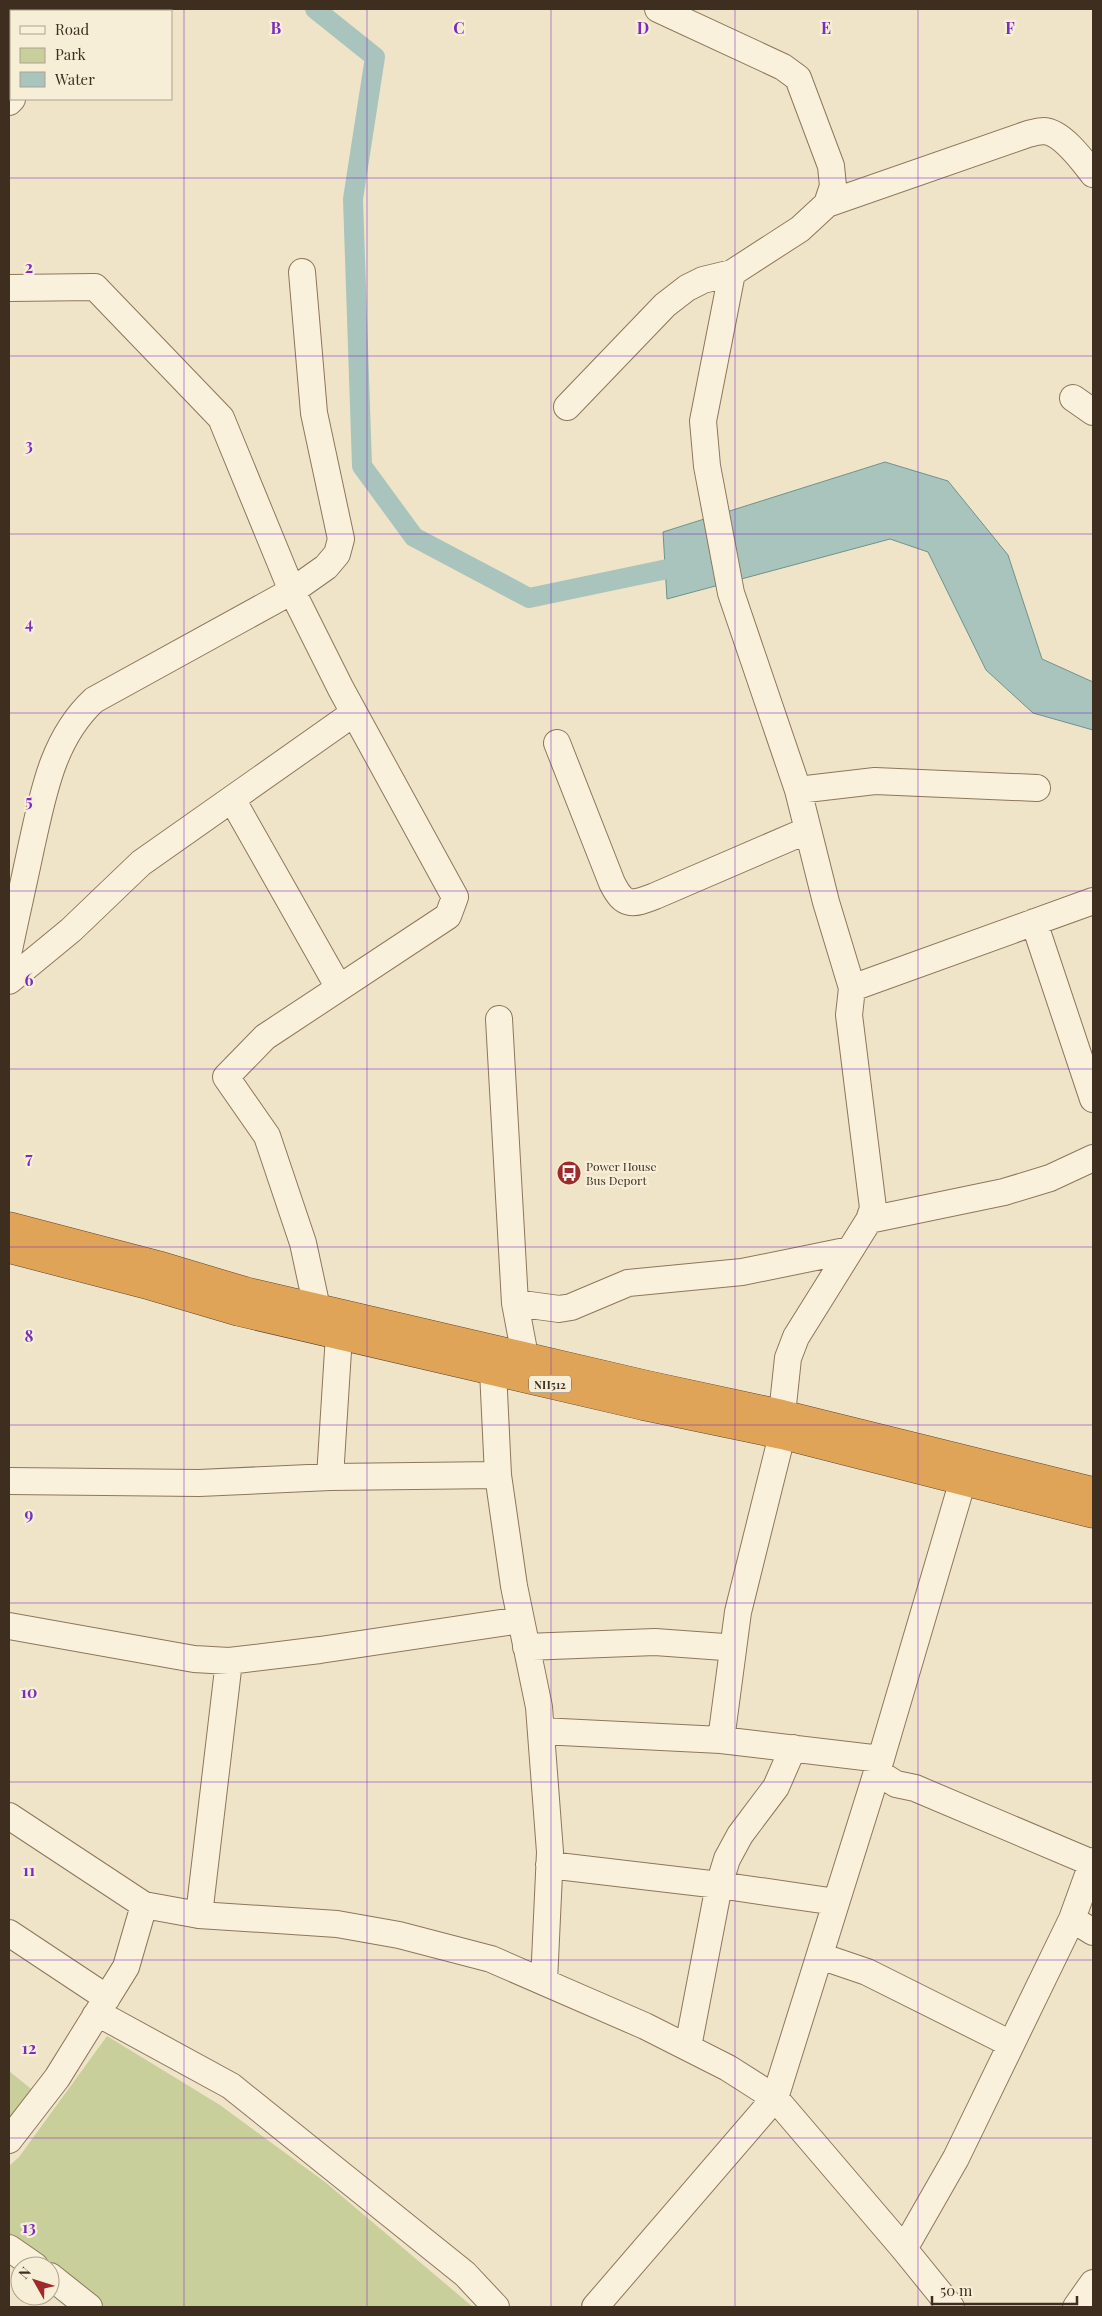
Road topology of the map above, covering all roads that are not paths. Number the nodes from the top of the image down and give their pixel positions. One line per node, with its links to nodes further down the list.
1 (658, 9): 3 (street)
2 (1093, 174): 3 (street)
3 (827, 204): 5 (street)
4 (302, 272): 8 (street)
5 (732, 274): 7 (street); 12 (street)
6 (9, 288): 8 (street)
7 (567, 407)
8 (292, 591): 9 (street); 17 (street)
9 (354, 713): 13 (street); 19 (street)
10 (557, 743): 14 (street)
11 (1037, 788): 12 (street)
12 (798, 790): 14 (street)
13 (232, 799): 18 (street); 19 (street)
14 (808, 830): 20 (street)
15 (1093, 901): 16 (street)
16 (1034, 922): 20 (street); 22 (street)
17 (9, 950)
18 (9, 981)
19 (339, 988): 29 (street)
20 (852, 988): 24 (street)
21 (498, 1019): 28 (street)
22 (1093, 1099)
23 (1093, 1158): 24 (street)
24 (869, 1220): 27 (street)
25 (9, 1226): 29 (highway, NH512)
26 (9, 1249): 29 (highway, NH512)
27 (850, 1250): 28 (street); 33 (street)
28 (515, 1303): 31 (street)
29 (314, 1318): 30 (highway, NH512); 31 (highway, NH512)
30 (339, 1335): 32 (highway, NH512); 35 (street)
31 (525, 1356): 33 (highway, NH512)
32 (493, 1371): 33 (highway, NH512); 34 (street)
33 (782, 1425): 36 (highway, NH512); 38 (highway, NH512); 43 (street)
34 (498, 1475): 35 (street); 40 (street)
35 (330, 1477): 37 (street)
36 (963, 1480): 39 (highway, NH512); 48 (street)
37 (9, 1481)
38 (1093, 1491)
39 (1093, 1514)
40 (521, 1620): 42 (street); 44 (street)
41 (9, 1626): 44 (street)
42 (526, 1647): 43 (street); 45 (street)
43 (733, 1650): 46 (street)
44 (229, 1661): 55 (street)
45 (540, 1731): 46 (street); 51 (street)
46 (721, 1740): 47 (street)
47 (793, 1748): 48 (street); 52 (street)
48 (879, 1765): 50 (street); 53 (street)
49 (9, 1816): 54 (street)
50 (1093, 1862): 56 (street)
51 (549, 1865): 52 (street); 60 (street)
52 (719, 1885): 53 (street); 63 (street)
53 (836, 1902): 59 (street)
54 (144, 1905): 55 (street); 61 (street)
55 (199, 1915): 60 (street)
56 (1072, 1919): 57 (street); 62 (street)
57 (1093, 1932)
58 (9, 1933): 61 (street)
59 (820, 1956): 62 (street); 64 (street)
60 (544, 1982): 63 (street)
61 (101, 2007): 65 (street); 73 (street)
62 (1010, 2044): 67 (street)
63 (688, 2048): 64 (street)
64 (775, 2098): 67 (street); 71 (street)
65 (9, 2140)
66 (9, 2248): 68 (street)
67 (904, 2249): 74 (street)
68 (21, 2256)
69 (1093, 2283): 75 (street)
70 (60, 2284): 72 (street)
71 (599, 2306)
72 (89, 2307)
73 (496, 2307)
74 (951, 2307)
75 (1076, 2307)

